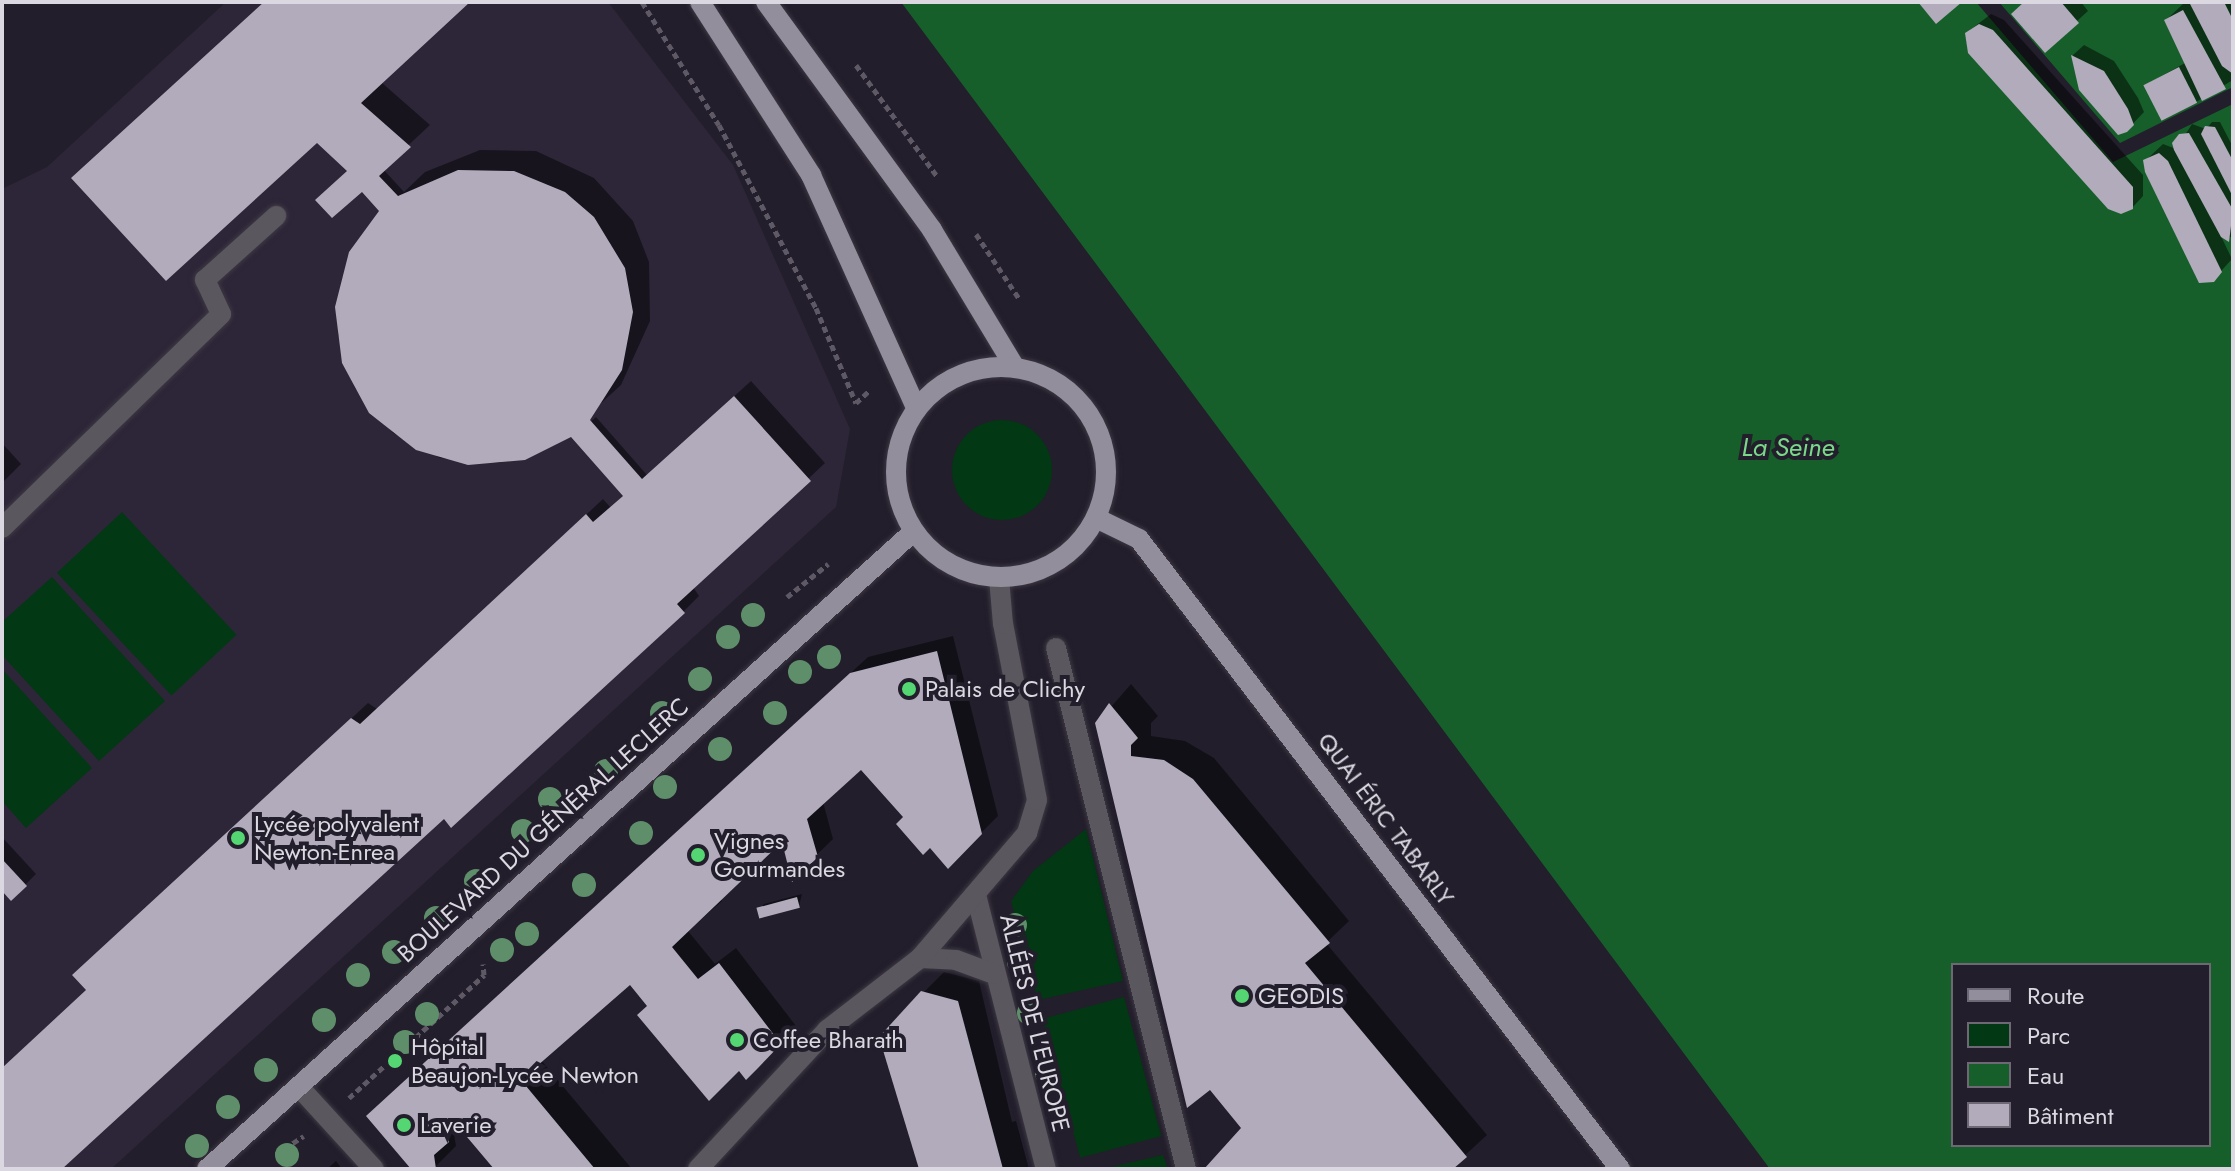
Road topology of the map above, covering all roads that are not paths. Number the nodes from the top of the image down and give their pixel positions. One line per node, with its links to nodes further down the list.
1 (700, 2): 5 (main road)
2 (766, 2): 4 (main road)
3 (276, 216): 7 (street)
4 (1014, 366): 5 (main road); 6 (main road)
5 (916, 408): 8 (main road)
6 (1096, 518): 9 (main road); 20 (main road, QUAI ÉRIC TABARLY)
7 (2, 528)
8 (914, 531): 9 (main road); 14 (main road, BOULEVARD DU GÉNÉRAL LECLERC)
9 (999, 578): 11 (street, ALLÉES DE L'EUROPE)
10 (1056, 648): 19 (street)
11 (976, 895): 12 (street); 13 (street, ALLÉES DE L'EUROPE)
12 (920, 958): 13 (street); 17 (street)
13 (994, 974): 18 (street, ALLÉES DE L'EUROPE)
14 (299, 1087): 15 (main road, BOULEVARD DU GÉNÉRAL LECLERC); 16 (street)
15 (207, 1169)
16 (374, 1169)
17 (698, 1169)
18 (1046, 1169)
19 (1186, 1169)
20 (1620, 1169)

